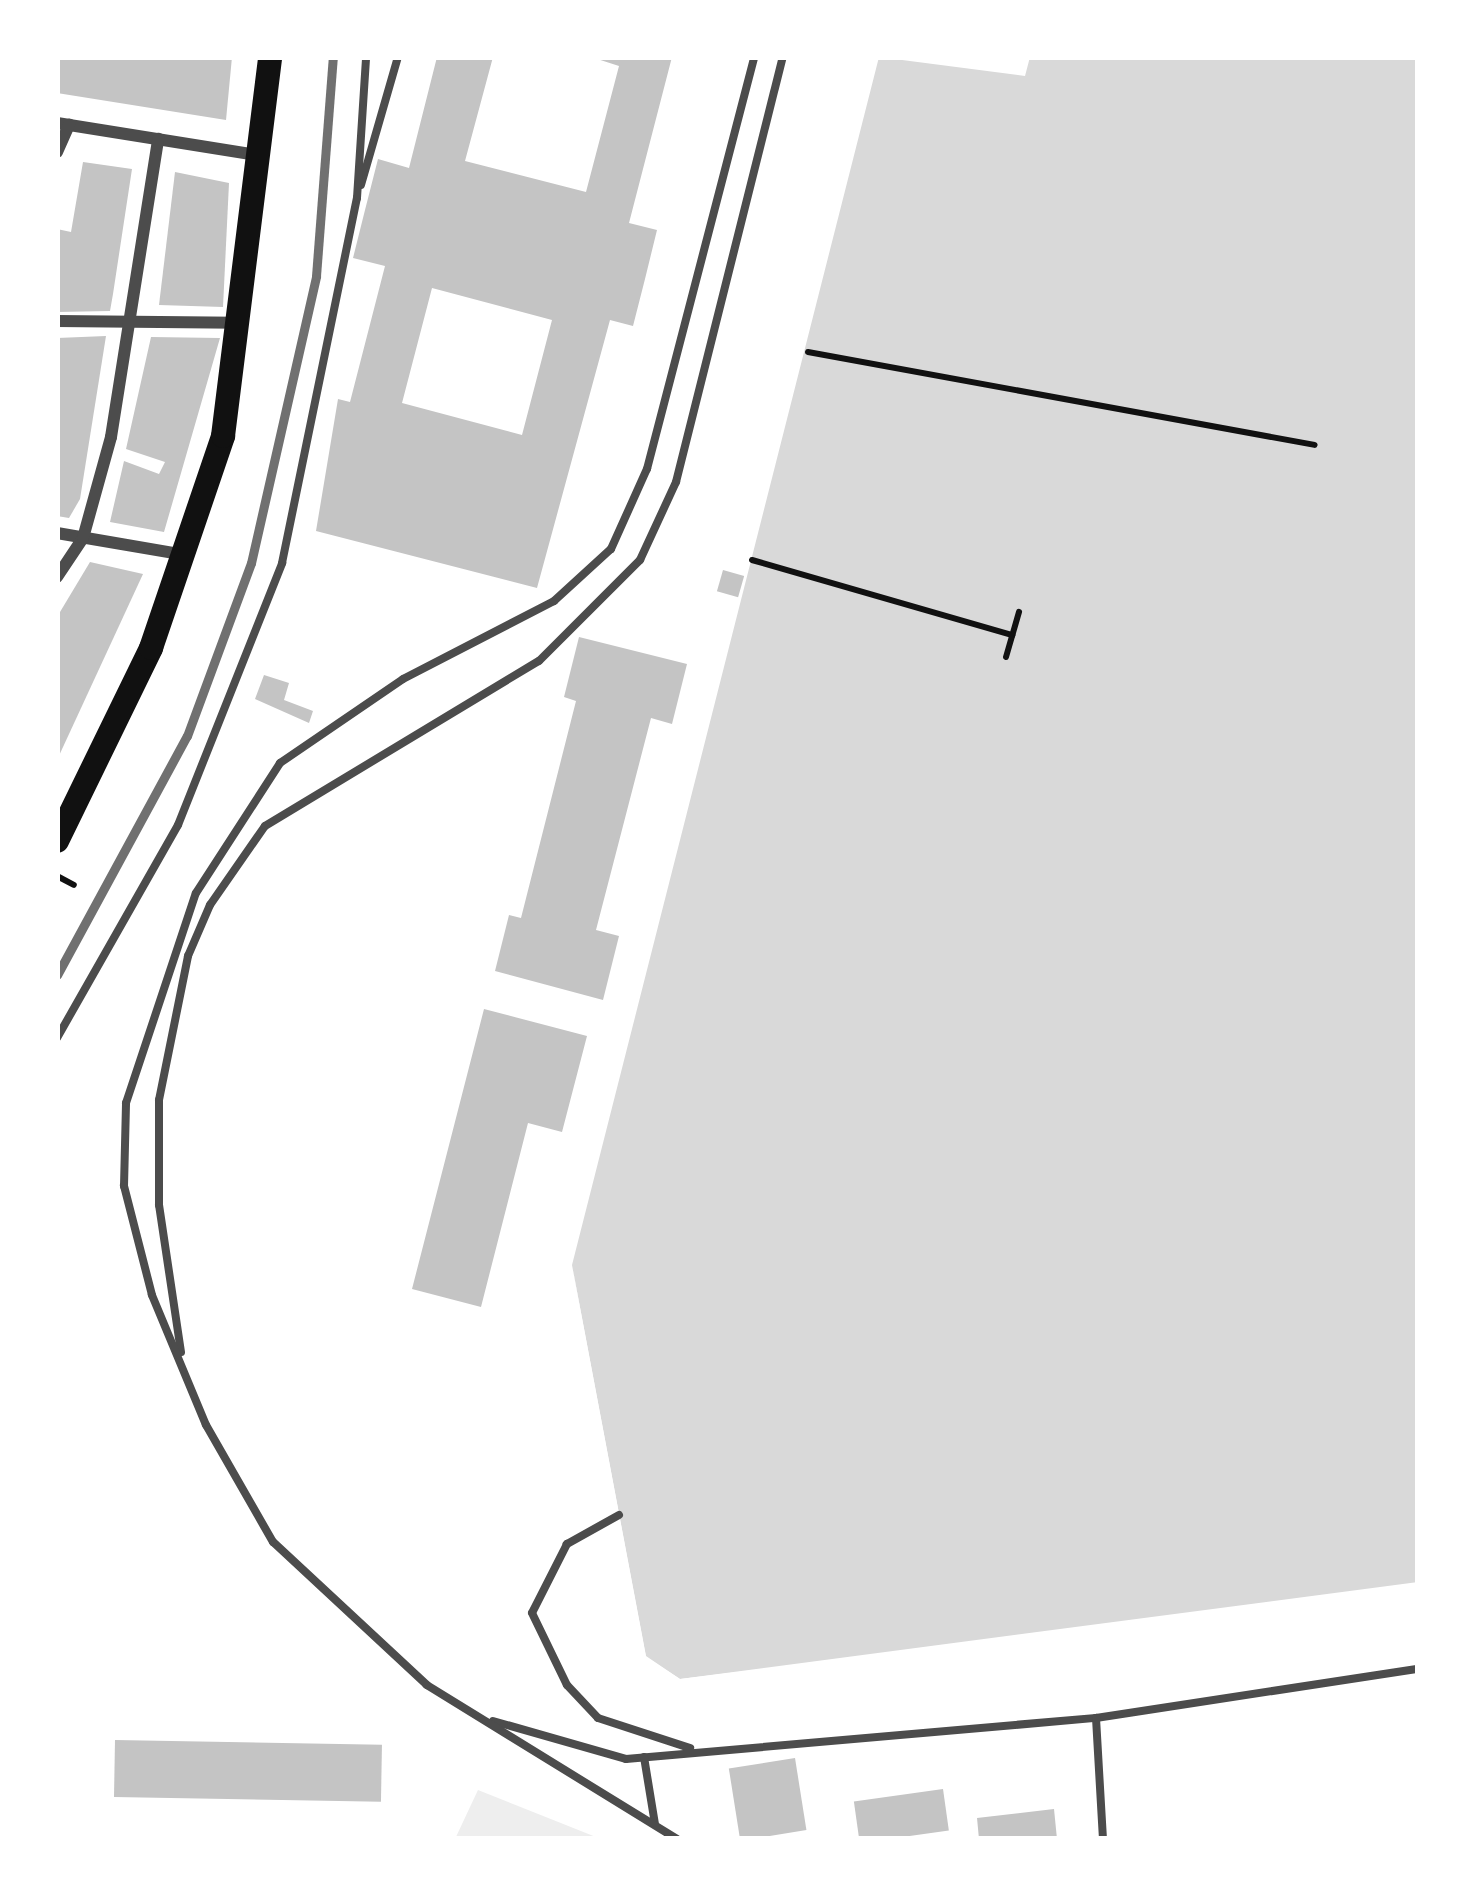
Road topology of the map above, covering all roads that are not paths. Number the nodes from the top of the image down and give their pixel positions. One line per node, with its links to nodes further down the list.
1 (270, 57): 9 (main road)
2 (365, 57): 10 (lane)
3 (398, 57): 10 (lane)
4 (754, 57): 20 (lane)
5 (783, 57): 20 (lane)
6 (63, 124): 7 (street); 8 (street)
7 (158, 139): 9 (street); 12 (street)
8 (57, 152)
9 (264, 156): 13 (main road)
10 (357, 198): 19 (lane)
11 (57, 321): 12 (street)
12 (135, 322): 13 (street); 15 (street)
13 (245, 323): 16 (main road)
14 (57, 533): 15 (street)
15 (83, 538): 16 (street); 17 (street)
16 (187, 555): 18 (main road)
17 (57, 577)
18 (57, 841)
19 (57, 1038)
20 (184, 1371): 23 (lane)
21 (620, 1515): 25 (lane)
22 (1418, 1669): 24 (lane)
23 (480, 1718): 26 (lane); 27 (lane)
24 (1096, 1718): 25 (lane); 29 (lane)
25 (691, 1749): 26 (lane)
26 (644, 1757): 27 (lane)
27 (655, 1826): 28 (lane)
28 (677, 1839)
29 (1103, 1839)

